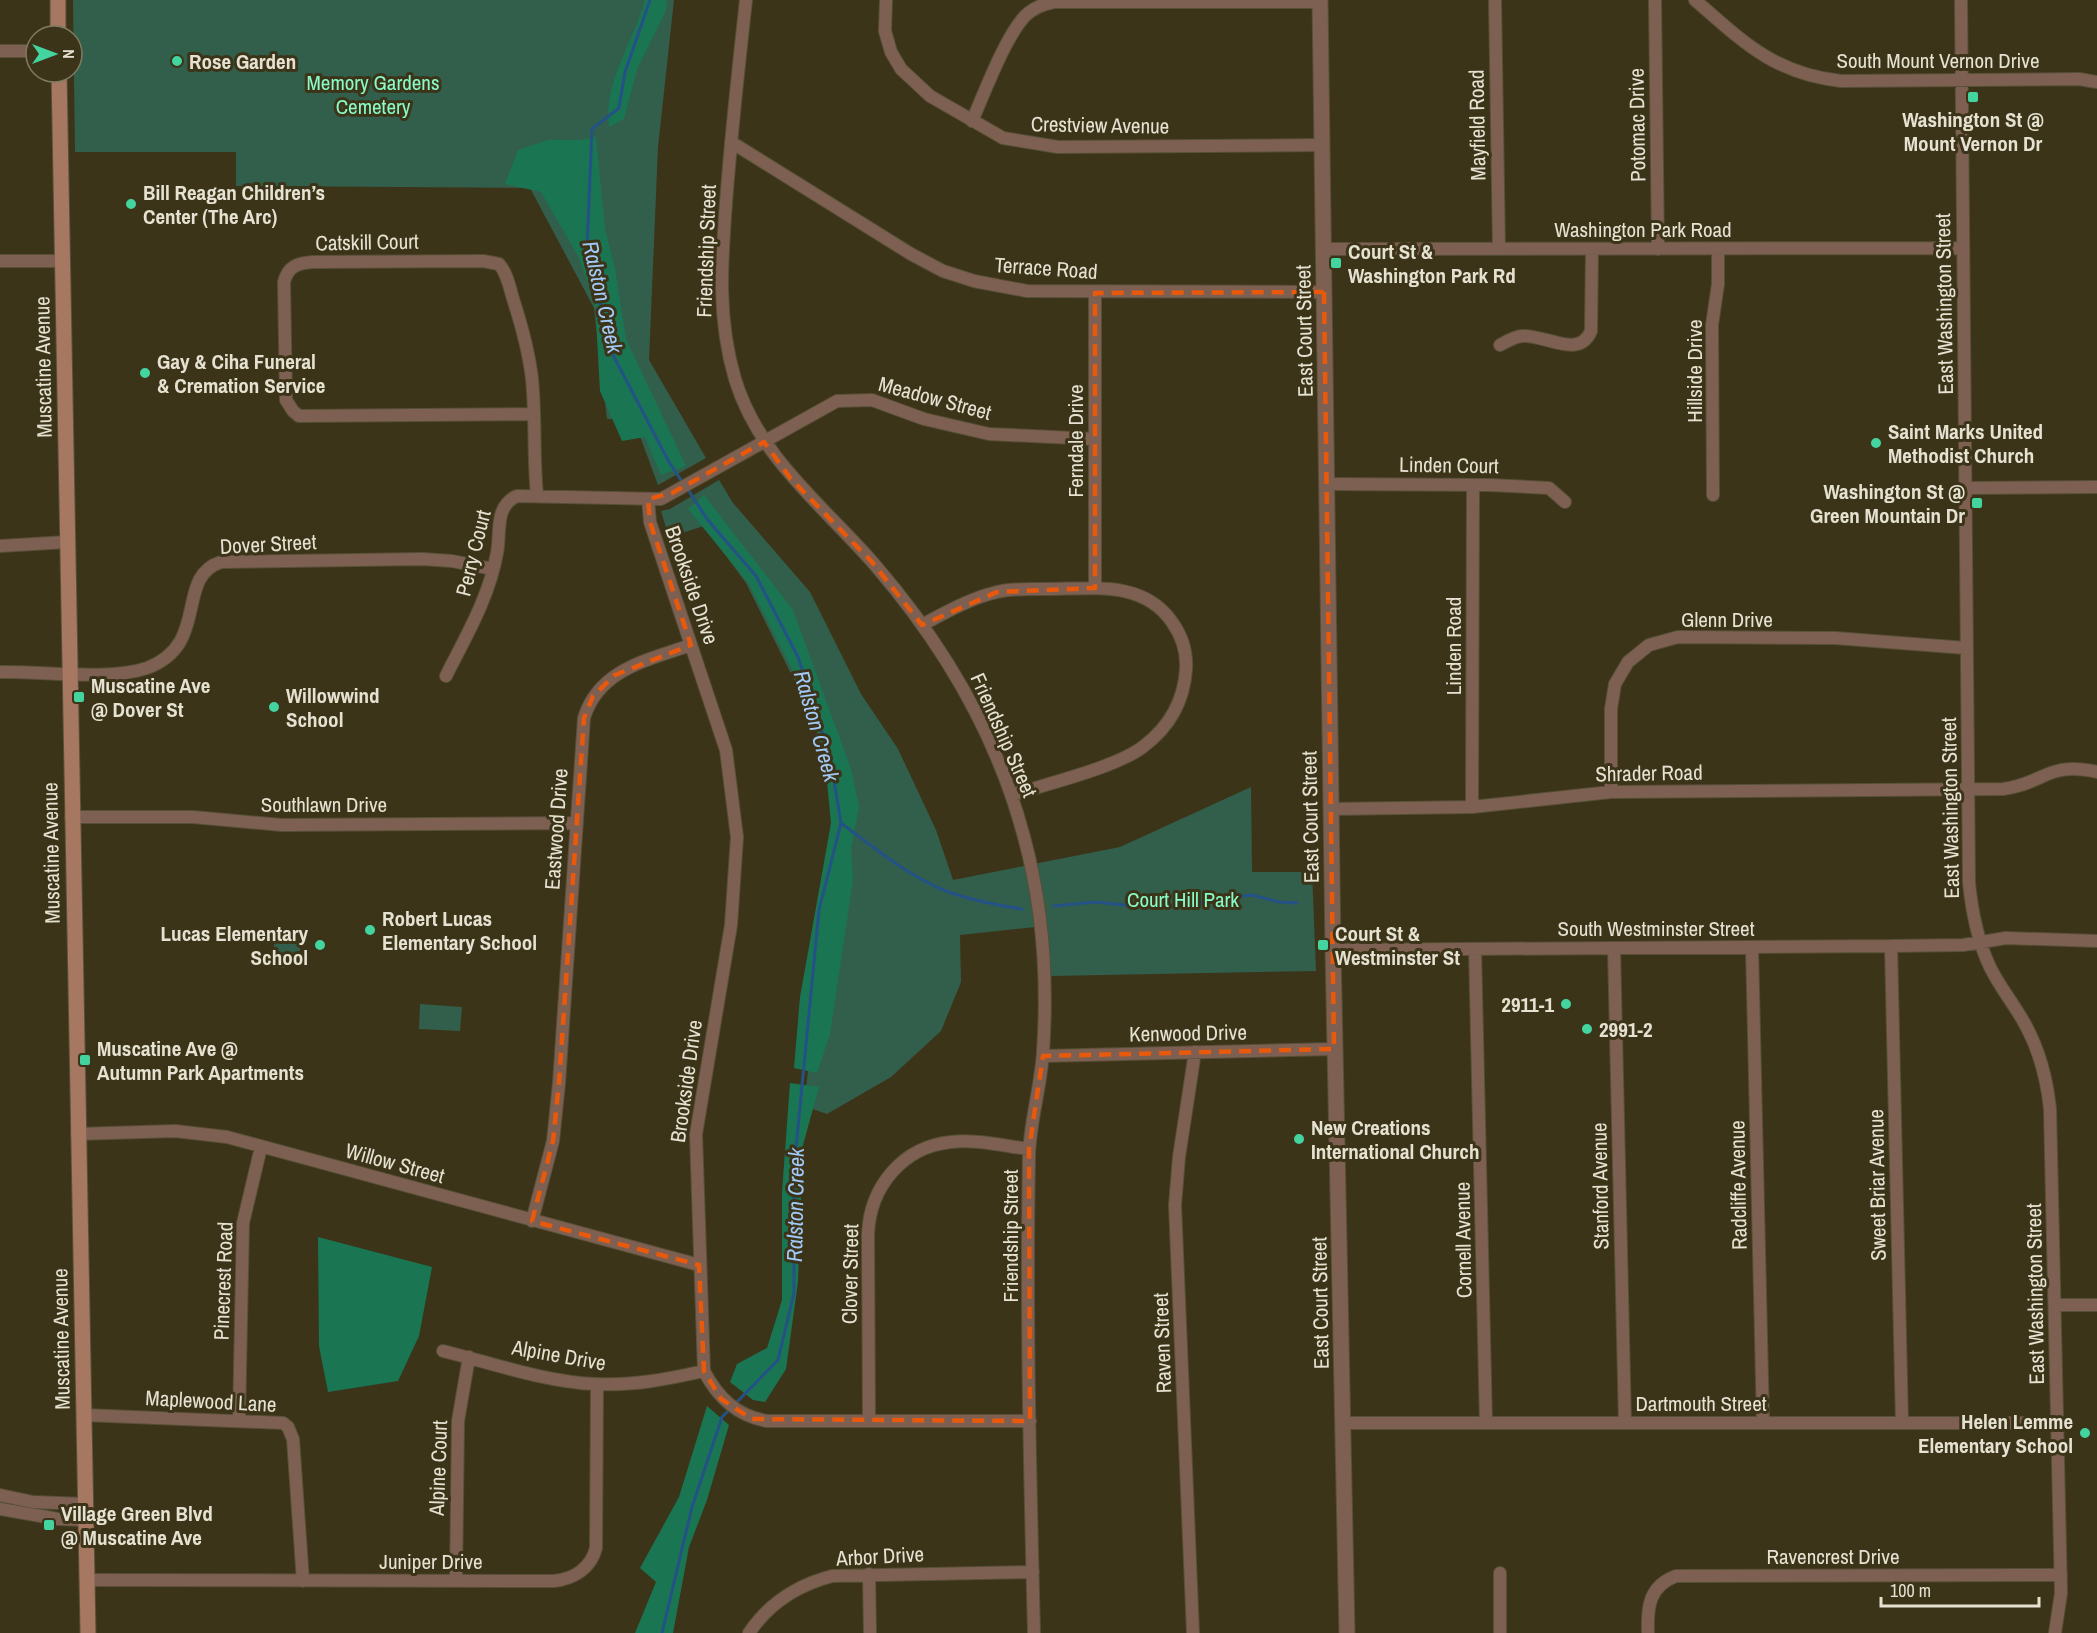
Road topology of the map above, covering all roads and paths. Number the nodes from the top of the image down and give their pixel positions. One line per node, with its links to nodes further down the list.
1 (58, 0): 9 (main road)
2 (746, 0): 16 (street, Friendship Street)
3 (886, 0): 15 (street, Crestview Avenue)
4 (1495, 0): 20 (street, Mayfield Road)
5 (1655, 0): 22 (street, Potomac Drive)
6 (1695, 0): 12 (street, South Mount Vernon Drive)
7 (1960, 0): 12 (street, East Washington Street)
8 (1320, 1): 15 (street); 17 (street, East Court Street)
9 (58, 24)
10 (0, 51): 11 (street)
11 (24, 51)
12 (1961, 80): 13 (street, South Mount Vernon Drive); 18 (street, East Washington Street)
13 (2097, 82)
14 (59, 84): 25 (main road, Muscatine Avenue)
15 (972, 120): 17 (street, Crestview Avenue)
16 (731, 142): 27 (street, Terrace Road); 31 (street, Friendship Street)
17 (1322, 145): 19 (street, East Court Street)
18 (1963, 248): 23 (street, Washington Park Road); 35 (street, East Washington Street)
19 (1324, 249): 20 (street, Washington Park Road); 26 (street, East Court Street)
20 (1499, 249): 21 (street, Washington Park Road)
21 (1592, 249): 22 (street, Washington Park Road); 28 (street)
22 (1658, 249): 23 (street, Washington Park Road)
23 (1718, 249): 37 (street, Hillside Drive)
24 (0, 261): 25 (street)
25 (62, 261): 40 (main road, Muscatine Avenue)
26 (1324, 292): 27 (street, Terrace Road); 32 (street, East Court Street)
27 (1095, 293): 30 (street, Ferndale Drive)
28 (1500, 345)
29 (534, 414): 29 (street, Catskill Court); 36 (street, Catskill Court)
30 (1094, 439): 31 (street, Meadow Street); 43 (street, Ferndale Drive)
31 (764, 442): 38 (street, Meadow Street); 44 (street, Friendship Street)
32 (1327, 484): 33 (street, Linden Court); 55 (street, East Court Street)
33 (1473, 484): 39 (street, Linden Court); 54 (street, Linden Road)
34 (2097, 487): 35 (street)
35 (1966, 488): 46 (street, East Washington Street)
36 (537, 495): 38 (street, Perry Court); 42 (street, Perry Court)
37 (1713, 495)
38 (648, 500): 45 (street, Brookside Drive)
39 (1564, 502)
40 (67, 542): 41 (street); 48 (main road, Muscatine Avenue)
41 (0, 546)
42 (493, 569): 48 (street, Dover Street); 49 (street, Perry Court)
43 (1095, 588): 44 (street); 53 (street)
44 (922, 625): 53 (street, Friendship Street)
45 (691, 645): 57 (street, Eastwood Drive); 72 (street, Brookside Drive)
46 (1966, 648): 51 (street, East Washington Street); 52 (street, Glenn Drive)
47 (0, 672): 48 (street, Dover Street)
48 (69, 673): 56 (main road, Muscatine Avenue)
49 (446, 676)
50 (2097, 772): 51 (street, Shrader Road)
51 (1968, 789): 52 (street, Shrader Road); 59 (street, East Washington Street)
52 (1611, 792): 54 (street, Shrader Road)
53 (1012, 795): 67 (street, Friendship Street)
54 (1472, 807): 55 (street, Shrader Road)
55 (1331, 809): 64 (street, East Court Street)
56 (71, 817): 57 (street, Southlawn Drive); 68 (main road, Muscatine Avenue)
57 (576, 823): 71 (street, Eastwood Drive)
58 (2097, 941): 59 (street, South Westminster Street)
59 (1980, 942): 60 (street, South Westminster Street); 73 (street, East Washington Street)
60 (1891, 946): 61 (street, South Westminster Street); 87 (street, Sweet Briar Avenue)
61 (1752, 947): 62 (street, South Westminster Street); 86 (street, Radcliffe Avenue)
62 (1614, 948): 63 (street, South Westminster Street); 85 (street, Stanford Avenue)
63 (1475, 949): 64 (street, South Westminster Street); 84 (street, Cornell Avenue)
64 (1333, 950): 65 (street, East Court Street)
65 (1334, 1049): 66 (street, Kenwood Drive); 83 (street, East Court Street)
66 (1195, 1052): 67 (street, Kenwood Drive); 103 (street, Raven Street)
67 (1043, 1056): 70 (street, Friendship Street)
68 (77, 1134): 69 (street, Willow Street); 79 (main road, Muscatine Avenue)
69 (261, 1147): 71 (street, Willow Street); 80 (street, Pinecrest Road)
70 (1029, 1149): 81 (street, Clover Street); 82 (street, Friendship Street)
71 (532, 1221): 72 (street, Willow Street)
72 (699, 1265): 77 (street, Brookside Drive)
73 (2055, 1305): 74 (street); 88 (street, East Washington Street)
74 (2097, 1305)
75 (443, 1351): 76 (street, Alpine Drive)
76 (469, 1357): 78 (street, Alpine Drive); 97 (street, Alpine Court)
77 (705, 1371): 78 (street, Alpine Drive); 81 (street, Brookside Drive)
78 (597, 1384): 97 (street, Juniper Drive)
79 (84, 1415): 80 (street, Maplewood Lane); 91 (main road, Muscatine Avenue)
80 (239, 1419): 98 (street, Maplewood Lane)
81 (869, 1421): 82 (street, Brookside Drive)
82 (1030, 1421): 92 (street, Friendship Street)
83 (1344, 1423): 84 (street, Dartmouth Street); 104 (street, East Court Street)
84 (1486, 1423): 85 (street, Dartmouth Street)
85 (1625, 1423): 86 (street, Dartmouth Street)
86 (1763, 1423): 87 (street, Dartmouth Street)
87 (1902, 1423): 88 (street, Dartmouth Street)
88 (2058, 1423): 95 (street, East Washington Street)
89 (0, 1495): 91 (street)
90 (0, 1509): 91 (street)
91 (86, 1512): 96 (main road, Muscatine Avenue)
92 (1033, 1572): 94 (street, Arbor Drive); 102 (street, Friendship Street)
93 (1500, 1573): 105 (street)
94 (868, 1574): 100 (street, Arbor Drive); 101 (street)
95 (2061, 1575): 106 (street, Ravencrest Drive); 107 (street, East Washington Street)
96 (87, 1580): 98 (street, Juniper Drive); 99 (main road, Muscatine Avenue)
97 (456, 1580): 98 (street, Juniper Drive)
98 (303, 1581)
99 (88, 1633)
100 (749, 1633)
101 (870, 1633)
102 (1034, 1633)
103 (1193, 1633)
104 (1347, 1633)
105 (1500, 1633)
106 (1648, 1633)
107 (2055, 1633)

